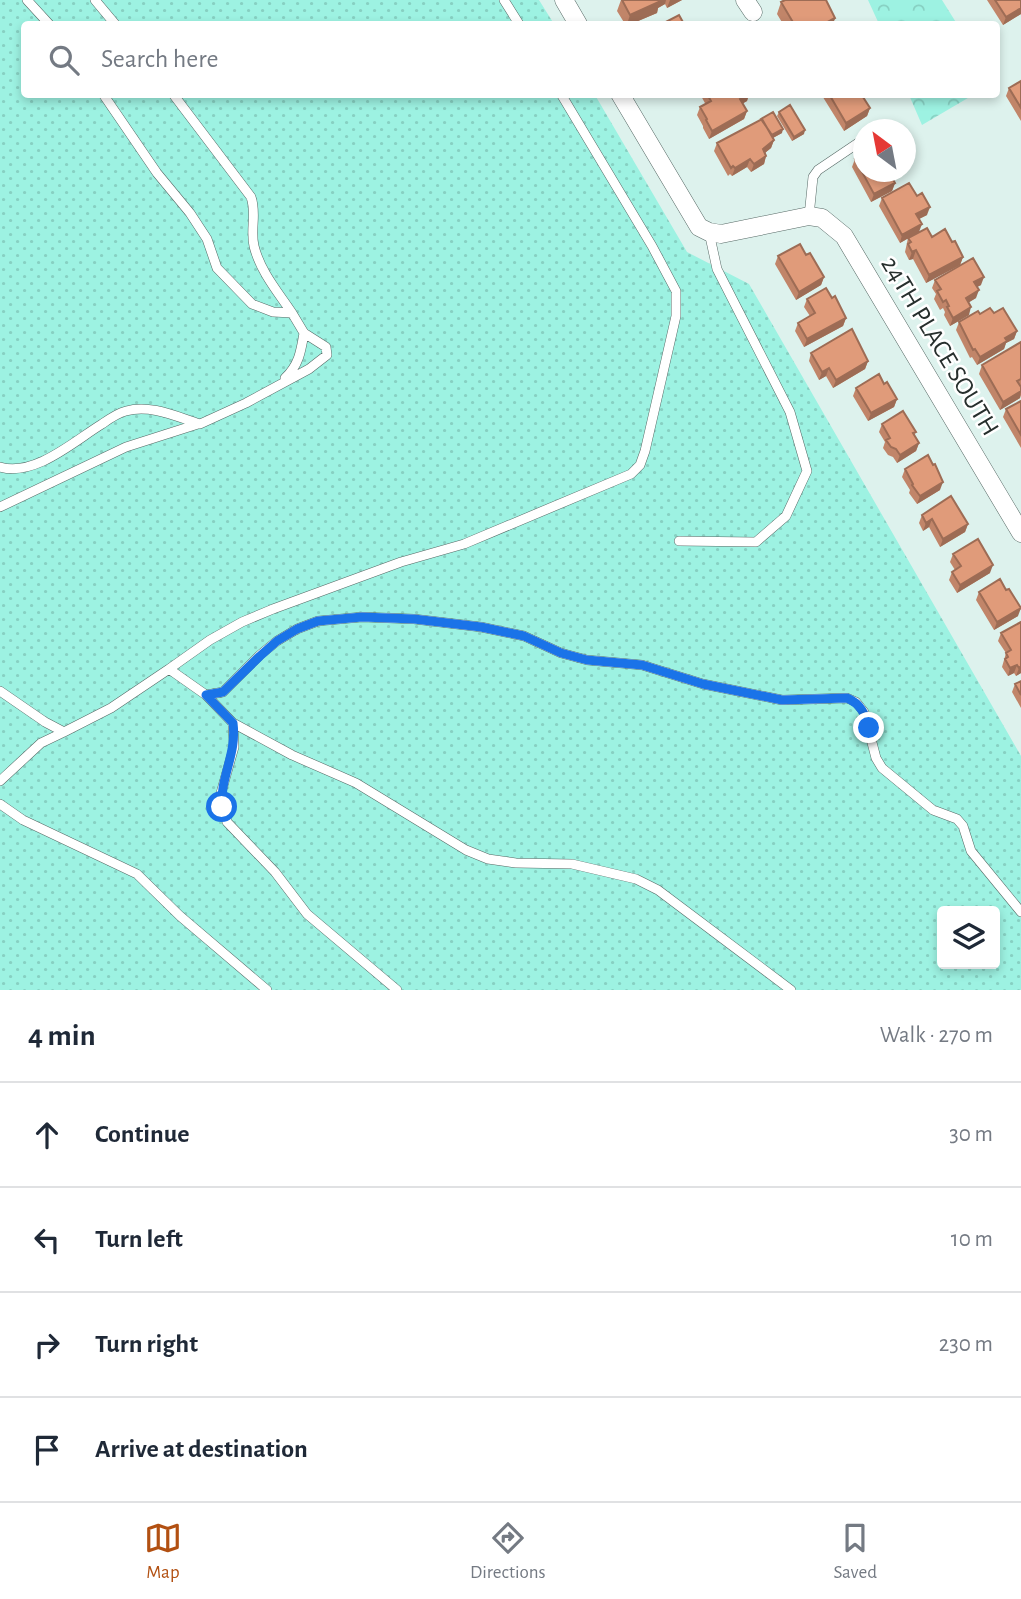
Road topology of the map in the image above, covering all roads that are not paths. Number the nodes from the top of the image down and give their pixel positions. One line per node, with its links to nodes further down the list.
1 (27, 0): 5 (lane)
2 (95, 0): 6 (lane)
3 (504, 0): 7 (lane)
4 (564, 0): 8 (street)
5 (46, 21)
6 (112, 21)
7 (517, 21)
8 (576, 21)
9 (106, 98): 16 (lane)
10 (176, 98): 16 (lane)
11 (563, 98): 26 (lane)
12 (622, 98): 15 (street)
13 (853, 146): 14 (lane)
14 (810, 216): 15 (street); 24 (street, 24TH PLACE SOUTH)
15 (709, 232): 25 (lane)
16 (292, 313): 17 (lane)
17 (304, 333): 18 (lane); 19 (lane)
18 (316, 341): 19 (lane); 20 (lane)
19 (301, 354): 20 (lane)
20 (278, 384): 21 (lane)
21 (200, 424): 22 (lane); 23 (lane)
22 (0, 467)
23 (0, 506)
24 (1021, 533)
25 (679, 541)
26 (169, 669): 28 (lane); 30 (lane)
27 (0, 691): 30 (lane)
28 (206, 695): 29 (lane); 33 (lane)
29 (233, 723): 35 (lane); 36 (lane)
30 (64, 732): 31 (lane)
31 (0, 781)
32 (0, 804): 34 (lane)
33 (1021, 912)
34 (267, 990)
35 (397, 990)
36 (791, 990)

